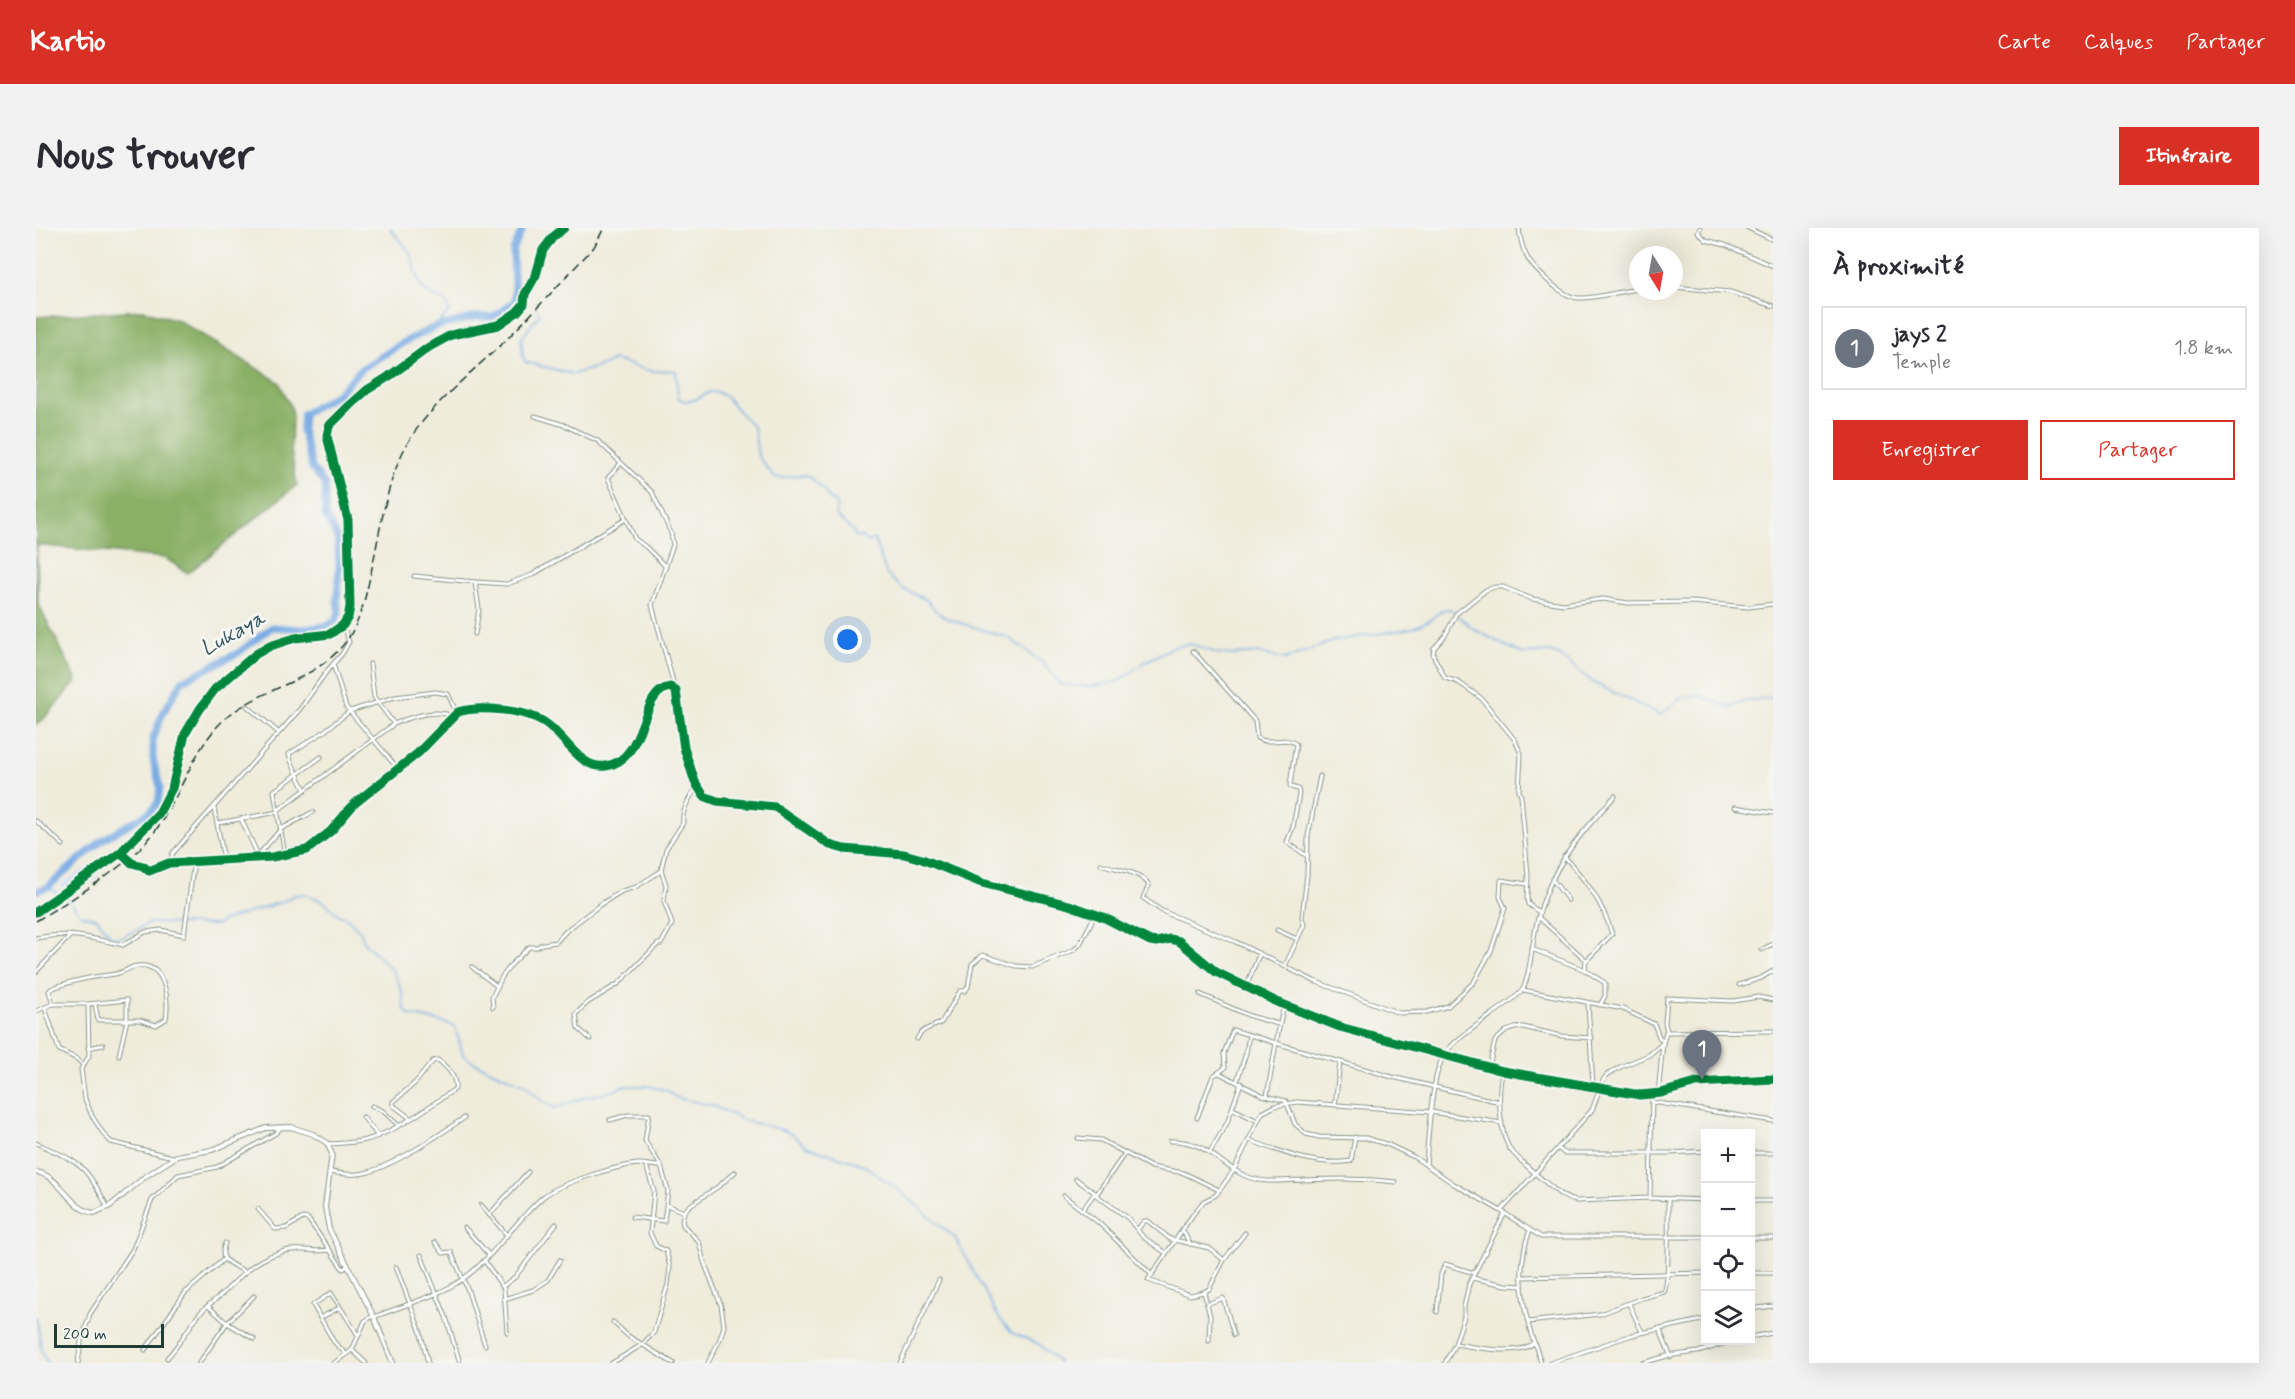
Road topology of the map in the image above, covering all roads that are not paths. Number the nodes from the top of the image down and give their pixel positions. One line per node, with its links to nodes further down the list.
1 (564, 228): 17 (street)
2 (1519, 228): 8 (street)
3 (1700, 228): 6 (street)
4 (1748, 228): 5 (street)
5 (1773, 240)
6 (1773, 266)
7 (1683, 288): 9 (street)
8 (1629, 290)
9 (1773, 306)
10 (535, 416): 11 (street)
11 (621, 464): 12 (street); 13 (street)
12 (626, 519): 13 (street); 15 (street)
13 (666, 567): 22 (street)
14 (414, 576): 15 (street)
15 (475, 582): 18 (street)
16 (1773, 604): 55 (street)
17 (343, 625): 20 (street); 46 (street)
18 (475, 634)
19 (1193, 651): 48 (street)
20 (333, 664): 25 (street); 27 (street)
21 (370, 664): 23 (street)
22 (675, 689)
23 (377, 702): 25 (street); 26 (street); 26 (street)
24 (247, 706): 27 (street)
25 (350, 711): 28 (street); 31 (street)
26 (394, 724): 28 (street)
27 (278, 732): 37 (street)
28 (373, 739): 30 (street); 34 (street)
29 (321, 757): 31 (street)
30 (399, 770)
31 (298, 773): 34 (street); 38 (street)
32 (1320, 776): 48 (street)
33 (697, 787): 53 (street)
34 (305, 790): 38 (street)
35 (1615, 796): 49 (street)
36 (1735, 807): 40 (street)
37 (214, 808): 43 (street); 46 (street)
38 (278, 811): 41 (street); 44 (street)
39 (313, 812): 44 (street)
40 (1773, 813)
41 (241, 819): 43 (street); 44 (street)
42 (36, 821): 45 (street)
43 (218, 823): 50 (street)
44 (281, 829): 47 (street)
45 (63, 845)
46 (120, 853): 57 (street)
47 (285, 855)
48 (1306, 856): 64 (street)
49 (1564, 856): 54 (street); 69 (street)
50 (224, 860)
51 (195, 861): 62 (street)
52 (1101, 864): 68 (street)
53 (661, 871): 76 (street); 96 (street)
54 (1551, 879): 56 (street); 58 (street)
55 (1527, 884): 58 (street); 70 (street)
56 (1568, 900)
57 (36, 912)
58 (1539, 912): 60 (street)
59 (1095, 915): 97 (street)
60 (1538, 917): 66 (street); 69 (street)
61 (1277, 930): 64 (street)
62 (71, 935): 63 (street); 74 (street)
63 (36, 938)
64 (1297, 939): 70 (street)
65 (1773, 944): 67 (street)
66 (1532, 949): 72 (street); 78 (street)
67 (1761, 950)
68 (1259, 955): 70 (street); 77 (street)
69 (1586, 961): 72 (street)
70 (1284, 966)
71 (472, 968): 76 (street)
72 (1585, 970): 86 (street)
73 (1773, 971): 75 (street)
74 (36, 972)
75 (1739, 985)
76 (498, 987): 87 (street)
77 (1246, 987)
78 (1523, 990): 81 (street); 110 (street)
79 (1200, 994): 91 (street)
80 (1773, 1000): 92 (street)
81 (1588, 1003): 86 (street); 95 (street)
82 (53, 1004): 83 (street); 88 (street); 90 (street)
83 (88, 1004): 84 (street); 101 (street)
84 (95, 1004): 90 (street); 90 (street)
85 (1284, 1004): 91 (street)
86 (1600, 1005): 98 (street)
87 (493, 1006)
88 (45, 1007): 89 (street); 104 (street)
89 (36, 1011)
90 (128, 1020): 102 (street)
91 (1278, 1024): 99 (street)
92 (1667, 1031): 93 (street); 98 (street)
93 (1773, 1031)
94 (1249, 1035): 99 (street); 107 (street); 108 (street)
95 (1592, 1038): 105 (street); 109 (street)
96 (590, 1039)
97 (917, 1040)
98 (1663, 1042): 112 (street); 138 (street)
99 (1276, 1043): 103 (street); 113 (street)
100 (103, 1045): 101 (street)
101 (88, 1048): 104 (street)
102 (119, 1055)
103 (1340, 1063): 110 (street); 117 (street)
104 (83, 1065): 145 (street)
105 (1489, 1067)
106 (1503, 1071): 114 (street)
107 (1219, 1073): 108 (street); 124 (street)
108 (1239, 1082): 113 (street); 119 (street)
109 (1593, 1086)
110 (1435, 1089): 114 (street); 120 (street)
111 (1652, 1094): 115 (street)
112 (1658, 1094)
113 (1267, 1096): 116 (street)
114 (1500, 1102): 128 (street)
115 (1652, 1102): 127 (street); 140 (street)
116 (1289, 1103): 117 (street); 126 (street); 132 (street)
117 (1335, 1105): 120 (street)
118 (372, 1106): 129 (street)
119 (1233, 1109): 126 (street); 142 (street)
120 (1431, 1112): 128 (street); 147 (street)
121 (363, 1117): 131 (street)
122 (410, 1118): 122 (street); 129 (street)
123 (464, 1118): 151 (street)
124 (1197, 1118)
125 (610, 1120): 148 (street)
126 (1258, 1121): 134 (street)
127 (1773, 1121)
128 (1502, 1123): 154 (street)
129 (398, 1125): 131 (street)
130 (281, 1127): 137 (street); 145 (street); 251 (street)
131 (378, 1136): 137 (street)
132 (1354, 1137): 134 (street); 147 (street)
133 (1078, 1138): 141 (street)
134 (1249, 1140): 149 (street)
135 (1170, 1141): 142 (street)
136 (36, 1143): 167 (street)
137 (328, 1144): 151 (street)
138 (1559, 1149): 140 (street); 154 (street)
139 (1701, 1151): 140 (street)
140 (1650, 1152): 160 (street)
141 (1125, 1153): 157 (street); 158 (street)
142 (1209, 1153): 149 (street)
143 (1755, 1153): 144 (street)
144 (1773, 1153)
145 (173, 1157): 167 (street)
146 (646, 1165): 148 (street); 174 (street); 181 (street)
147 (1426, 1165): 171 (street)
148 (661, 1166): 166 (street)
149 (1234, 1170): 156 (street); 157 (street)
150 (36, 1172): 167 (street)
151 (331, 1172): 198 (street)
152 (528, 1172): 172 (street)
153 (735, 1172): 170 (street)
154 (1535, 1173): 160 (street); 171 (street)
155 (1076, 1179): 158 (street)
156 (1396, 1182)
157 (1219, 1190): 178 (street)
158 (1095, 1193): 169 (street); 177 (street)
159 (1064, 1196): 169 (street)
160 (1650, 1198): 161 (street)
161 (1668, 1198): 162 (street); 182 (street)
162 (1701, 1200)
163 (1755, 1201): 164 (street)
164 (1773, 1201)
165 (481, 1205): 172 (street)
166 (667, 1205): 170 (street); 174 (street)
167 (108, 1208)
168 (258, 1209): 190 (street)
169 (1082, 1210): 206 (street)
170 (684, 1212): 260 (street)
171 (1503, 1212): 179 (street); 201 (street)
172 (489, 1215): 181 (street)
173 (632, 1217): 174 (street)
174 (650, 1220): 241 (street)
175 (556, 1224): 211 (street)
176 (464, 1227): 193 (street)
177 (1138, 1229): 186 (street); 191 (street)
178 (1182, 1229): 186 (street); 189 (street)
179 (1530, 1230): 182 (street); 207 (street)
180 (1245, 1233): 197 (street)
181 (507, 1236): 193 (street)
182 (1667, 1237): 183 (street); 202 (street)
183 (1701, 1237)
184 (1755, 1238): 185 (street)
185 (1773, 1238)
186 (1174, 1241): 189 (street); 191 (street)
187 (435, 1242): 209 (street)
188 (225, 1243): 194 (street)
189 (1192, 1245): 197 (street)
190 (330, 1250): 198 (street); 200 (street)
191 (1166, 1253): 206 (street)
192 (421, 1255): 214 (street)
193 (489, 1255): 195 (street)
194 (224, 1260): 200 (street); 245 (street)
195 (484, 1260): 209 (street); 211 (street)
196 (560, 1260): 216 (street)
197 (1224, 1260): 213 (street)
198 (348, 1266): 225 (street)
199 (396, 1267): 217 (street)
200 (244, 1271): 220 (street)
201 (1474, 1273): 208 (street); 224 (street)
202 (1667, 1273): 203 (street); 207 (street); 219 (street)
203 (1701, 1273)
204 (1755, 1273): 205 (street)
205 (1773, 1273)
206 (1152, 1275): 213 (street)
207 (1521, 1277): 212 (street)
208 (1472, 1278): 212 (street); 242 (street)
209 (462, 1280): 214 (street); 243 (street)
210 (939, 1280): 261 (street)
211 (503, 1286): 216 (street)
212 (1522, 1286): 229 (street)
213 (1204, 1292): 218 (street)
214 (436, 1293): 217 (street); 257 (street)
215 (254, 1296): 230 (street)
216 (504, 1299): 232 (street)
217 (408, 1303): 225 (street); 256 (street)
218 (1207, 1304): 236 (street); 239 (street)
219 (1629, 1304): 229 (street); 233 (street)
220 (208, 1306): 230 (street); 249 (street)
221 (1773, 1306): 223 (street)
222 (339, 1308): 226 (street); 226 (street); 235 (street)
223 (1755, 1309)
224 (1437, 1312)
225 (373, 1316): 235 (street); 255 (street)
226 (320, 1318): 247 (street)
227 (1701, 1320): 231 (street)
228 (613, 1322): 241 (street)
229 (1528, 1322): 240 (street)
230 (227, 1323): 238 (street); 252 (street)
231 (1659, 1329): 233 (street); 248 (street)
232 (507, 1332)
233 (1642, 1332): 264 (street)
234 (1773, 1333): 237 (street)
235 (358, 1335): 246 (street)
236 (1234, 1335)
237 (1755, 1336)
238 (254, 1339)
239 (1209, 1341)
240 (1534, 1341): 242 (street); 263 (street)
241 (643, 1344): 258 (street); 259 (street)
242 (1455, 1344): 262 (street)
243 (485, 1345)
244 (1722, 1345): 248 (street)
245 (145, 1350)
246 (352, 1350): 247 (street); 254 (street)
247 (346, 1354): 253 (street)
248 (1671, 1357): 250 (street)
249 (167, 1358)
250 (1656, 1361): 265 (street)
251 (78, 1363)
252 (199, 1363)
253 (334, 1363)
254 (366, 1363)
255 (393, 1363)
256 (428, 1363)
257 (460, 1363)
258 (612, 1363)
259 (674, 1363)
260 (708, 1363)
261 (900, 1363)
262 (1445, 1363)
263 (1541, 1363)
264 (1550, 1363)
265 (1643, 1363)

